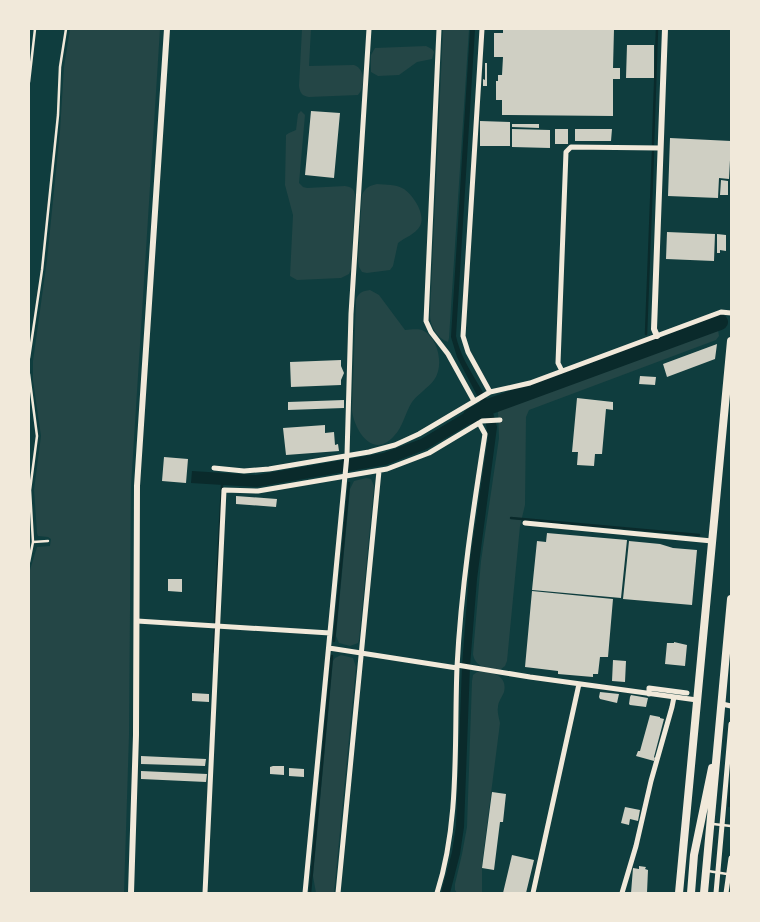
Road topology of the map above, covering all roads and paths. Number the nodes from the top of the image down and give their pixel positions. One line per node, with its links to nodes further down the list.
1 (35, 29): 8 (lane)
2 (66, 29): 13 (lane)
3 (167, 29): 32 (street)
4 (369, 29): 20 (street)
5 (439, 29): 17 (street)
6 (482, 29): 16 (street)
7 (665, 29): 9 (street)
8 (29, 82)
9 (660, 148): 11 (street); 14 (street)
10 (731, 313): 11 (street)
11 (657, 336): 14 (street)
12 (731, 341): 27 (highway)
13 (29, 358)
14 (562, 371): 16 (street)
15 (29, 374): 28 (lane)
16 (488, 393): 17 (street)
17 (476, 401): 20 (street)
18 (499, 420): 19 (street)
19 (481, 422): 22 (street); 37 (street)
20 (347, 457): 21 (street); 23 (street)
21 (214, 468)
22 (379, 471): 23 (street); 36 (street)
23 (345, 475): 33 (street); 34 (street)
24 (525, 523): 25 (street)
25 (539, 524): 26 (street); 27 (street)
26 (538, 532)
27 (712, 541): 42 (highway)
28 (33, 542): 29 (lane); 30 (lane)
29 (48, 542)
30 (29, 562)
31 (731, 599): 43 (highway)
32 (137, 621): 33 (street); 54 (street)
33 (218, 626): 34 (street); 55 (street)
34 (330, 633): 35 (street)
35 (328, 648): 36 (street); 56 (street)
36 (361, 653): 37 (street); 57 (street)
37 (458, 666): 38 (street); 58 (street)
38 (579, 684): 40 (street); 59 (street)
39 (687, 693): 40 (street)
40 (648, 694): 41 (street)
41 (674, 697): 42 (street); 60 (street)
42 (697, 700): 61 (highway)
43 (722, 704): 44 (street); 46 (highway)
44 (731, 706)
45 (731, 724): 48 (street)
46 (718, 741): 47 (highway); 62 (highway)
47 (711, 824): 48 (lane); 51 (highway)
48 (722, 825): 49 (lane); 52 (street)
49 (731, 826)
50 (731, 858): 53 (street)
51 (706, 871): 52 (lane); 63 (highway)
52 (718, 872): 53 (lane); 64 (street)
53 (729, 874): 65 (street)
54 (131, 893)
55 (206, 893)
56 (305, 893)
57 (338, 893)
58 (437, 893)
59 (533, 893)
60 (622, 893)
61 (679, 893)
62 (691, 893)
63 (704, 893)
64 (716, 893)
65 (726, 893)

